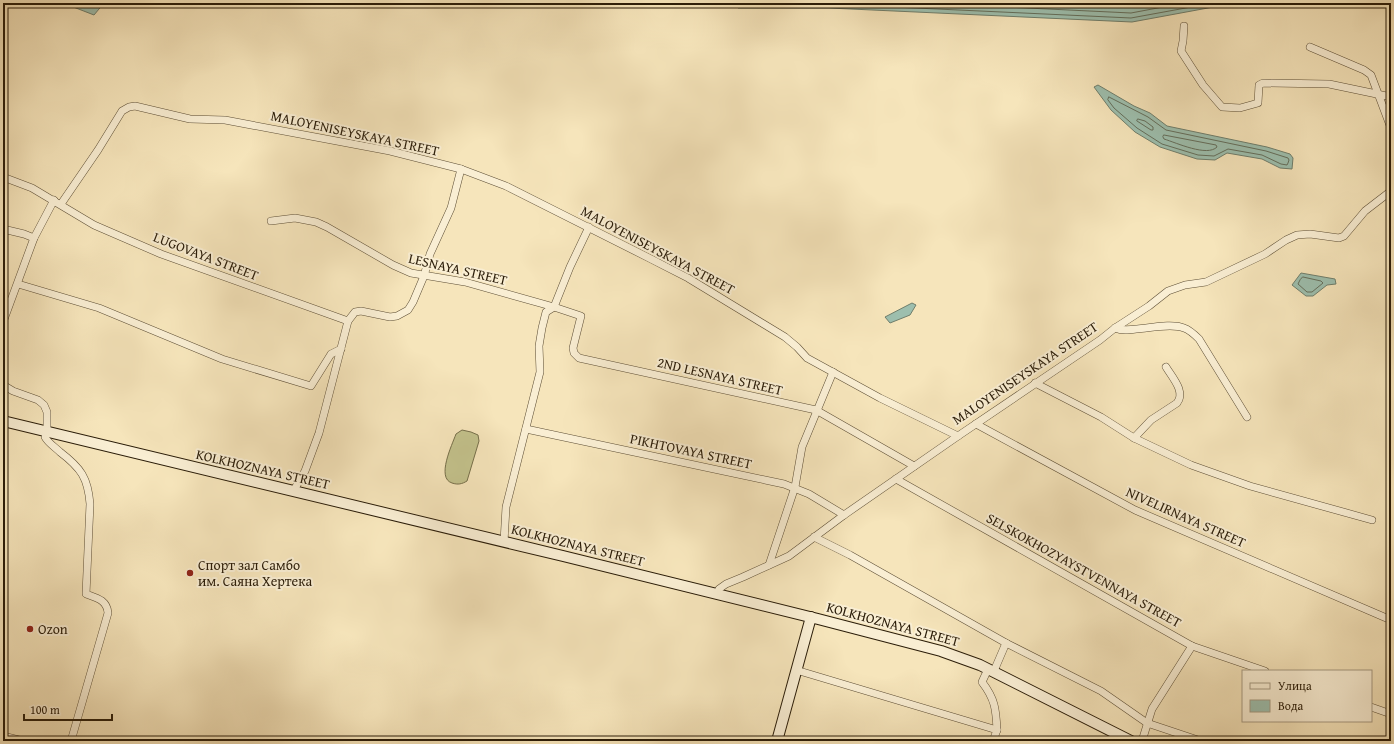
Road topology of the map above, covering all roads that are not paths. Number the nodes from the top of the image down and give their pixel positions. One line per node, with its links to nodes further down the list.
1 (1184, 26): 3 (street)
2 (1310, 47): 3 (street)
3 (1377, 94): 4 (street); 5 (street)
4 (1391, 97)
5 (1391, 128)
6 (461, 169): 10 (street, MALOYENISEYSKAYA STREET); 12 (street, MALOYENISEYSKAYA STREET); 15 (street)
7 (3, 177): 9 (street, LUGOVAYA STREET)
8 (1391, 191): 20 (street, MALOYENISEYSKAYA STREET)
9 (54, 200): 10 (street, LUGOVAYA STREET); 14 (street)
10 (61, 204): 18 (street, LUGOVAYA STREET)
11 (271, 221): 15 (street, LESNAYA STREET)
12 (589, 227): 17 (street); 23 (street, MALOYENISEYSKAYA STREET)
13 (3, 230): 14 (street)
14 (34, 238): 16 (street)
15 (424, 276): 17 (street, LESNAYA STREET); 18 (street)
16 (18, 284): 19 (street); 21 (street)
17 (554, 307): 26 (street, 2ND LESNAYA STREET); 30 (street)
18 (348, 321): 21 (street)
19 (3, 322)
20 (1115, 328): 24 (street, MALOYENISEYSKAYA STREET); 27 (street)
21 (341, 349): 37 (street)
22 (1166, 367): 33 (street)
23 (833, 372): 26 (street); 32 (street, MALOYENISEYSKAYA STREET)
24 (1035, 383): 29 (street, MALOYENISEYSKAYA STREET); 33 (street)
25 (3, 385): 31 (street)
26 (816, 410): 34 (street, 2ND LESNAYA STREET); 36 (street)
27 (1246, 417)
28 (3, 421): 31 (main road, KOLKHOZNAYA STREET)
29 (976, 424): 32 (street, MALOYENISEYSKAYA STREET); 45 (street, NIVELIRNAYA STREET)
30 (526, 429): 36 (street, PIKHTOVAYA STREET); 41 (street)
31 (47, 432): 37 (main road, KOLKHOZNAYA STREET); 57 (street)
32 (958, 436): 34 (street)
33 (1134, 438): 39 (street)
34 (914, 466): 35 (street)
35 (896, 479): 38 (street); 47 (street, SELSKOKHOZYAYSTVENNAYA STREET)
36 (794, 488): 38 (street, PIKHTOVAYA STREET); 42 (street)
37 (294, 490): 41 (main road, KOLKHOZNAYA STREET)
38 (844, 515): 40 (street)
39 (1372, 520)
40 (814, 537): 42 (street); 46 (street)
41 (504, 542): 43 (main road, KOLKHOZNAYA STREET)
42 (769, 566): 43 (street)
43 (717, 594): 44 (main road, KOLKHOZNAYA STREET)
44 (811, 617): 48 (main road); 49 (main road, KOLKHOZNAYA STREET)
45 (1391, 620)
46 (1006, 643): 49 (street); 53 (street)
47 (1192, 646): 50 (street, SELSKOKHOZYAYSTVENNAYA STREET); 53 (street)
48 (796, 670): 54 (street); 58 (main road)
49 (991, 670): 54 (street); 60 (main road, KOLKHOZNAYA STREET)
50 (1262, 670)
51 (1372, 708): 52 (street)
52 (1391, 714)
53 (1147, 723): 61 (street); 62 (street)
54 (997, 730): 59 (street)
55 (3, 736): 56 (street)
56 (23, 741)
57 (71, 741)
58 (777, 741)
59 (993, 741)
60 (1131, 741)
61 (1142, 741)
62 (1200, 741)

